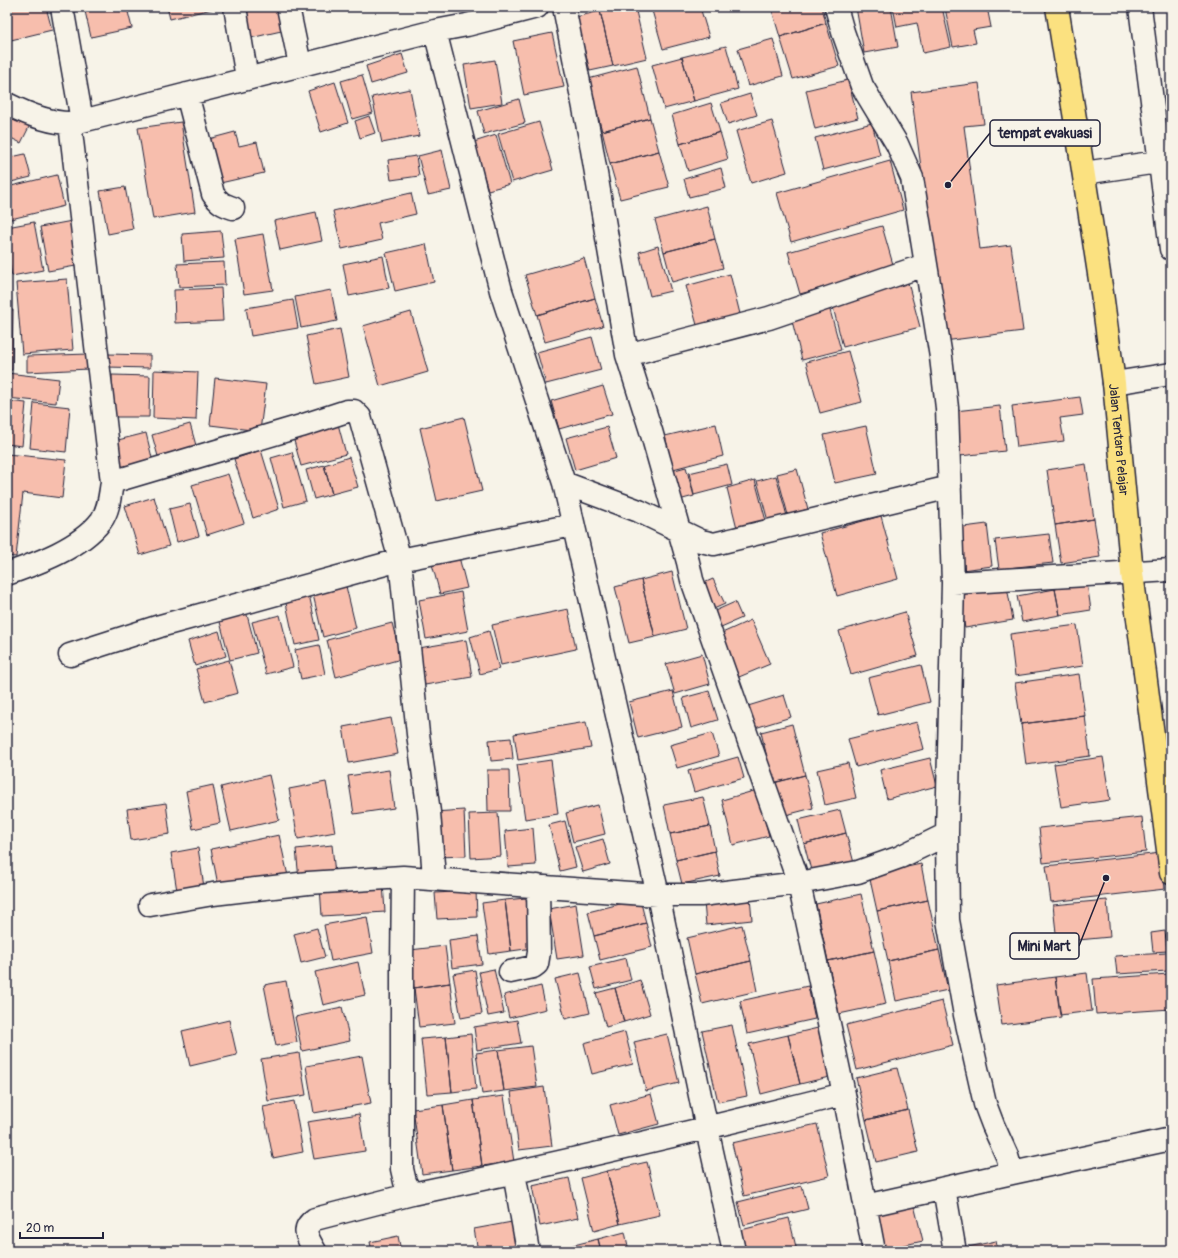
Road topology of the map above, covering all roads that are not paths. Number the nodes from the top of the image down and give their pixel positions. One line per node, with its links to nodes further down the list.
1 (62, 7): 15 (street)
2 (235, 7): 12 (street)
3 (288, 7): 11 (street)
4 (537, 7): 9 (street)
5 (564, 7): 21 (street)
6 (836, 7): 20 (street)
7 (1057, 7): 17 (main road, Jalan Tentara Pelajar)
8 (1140, 7): 16 (street)
9 (465, 16): 10 (street)
10 (435, 31): 11 (street); 26 (street)
11 (300, 65): 12 (street)
12 (248, 78): 13 (street)
13 (187, 94): 15 (street); 18 (street)
14 (7, 104): 15 (street)
15 (75, 137): 24 (street)
16 (1165, 160): 17 (street); 19 (street)
17 (1084, 173): 23 (main road, Jalan Tentara Pelajar)
18 (234, 208)
19 (1171, 249)
20 (925, 265): 21 (street); 25 (street)
21 (627, 355): 27 (street)
22 (1171, 374): 23 (street)
23 (1114, 383): 30 (main road, Jalan Tentara Pelajar)
24 (112, 482): 28 (street); 31 (street)
25 (950, 487): 27 (street); 32 (street)
26 (569, 505): 27 (street); 28 (street); 41 (street)
27 (683, 545): 39 (street)
28 (400, 560): 33 (street); 38 (street)
29 (1171, 570): 30 (street)
30 (1132, 573): 32 (street); 34 (main road, Jalan Tentara Pelajar)
31 (7, 574)
32 (953, 583): 35 (street)
33 (70, 655)
34 (1166, 803): 36 (main road, Jalan Tentara Pelajar)
35 (947, 834): 39 (street); 48 (street)
36 (1171, 873)
37 (403, 877): 38 (street); 42 (street); 50 (street)
38 (434, 878): 40 (street)
39 (799, 883): 41 (street); 44 (street)
40 (538, 886): 41 (street); 43 (street)
41 (658, 895): 45 (street)
42 (150, 905)
43 (510, 972)
44 (844, 1094): 45 (street); 51 (street)
45 (707, 1129): 47 (street); 55 (street)
46 (1171, 1139): 48 (street)
47 (514, 1173): 50 (street); 54 (street)
48 (1012, 1173): 49 (street)
49 (944, 1188): 51 (street); 52 (street)
50 (412, 1194): 53 (street)
51 (865, 1206): 56 (street)
52 (954, 1246)
53 (315, 1251)
54 (528, 1251)
55 (734, 1251)
56 (874, 1251)

